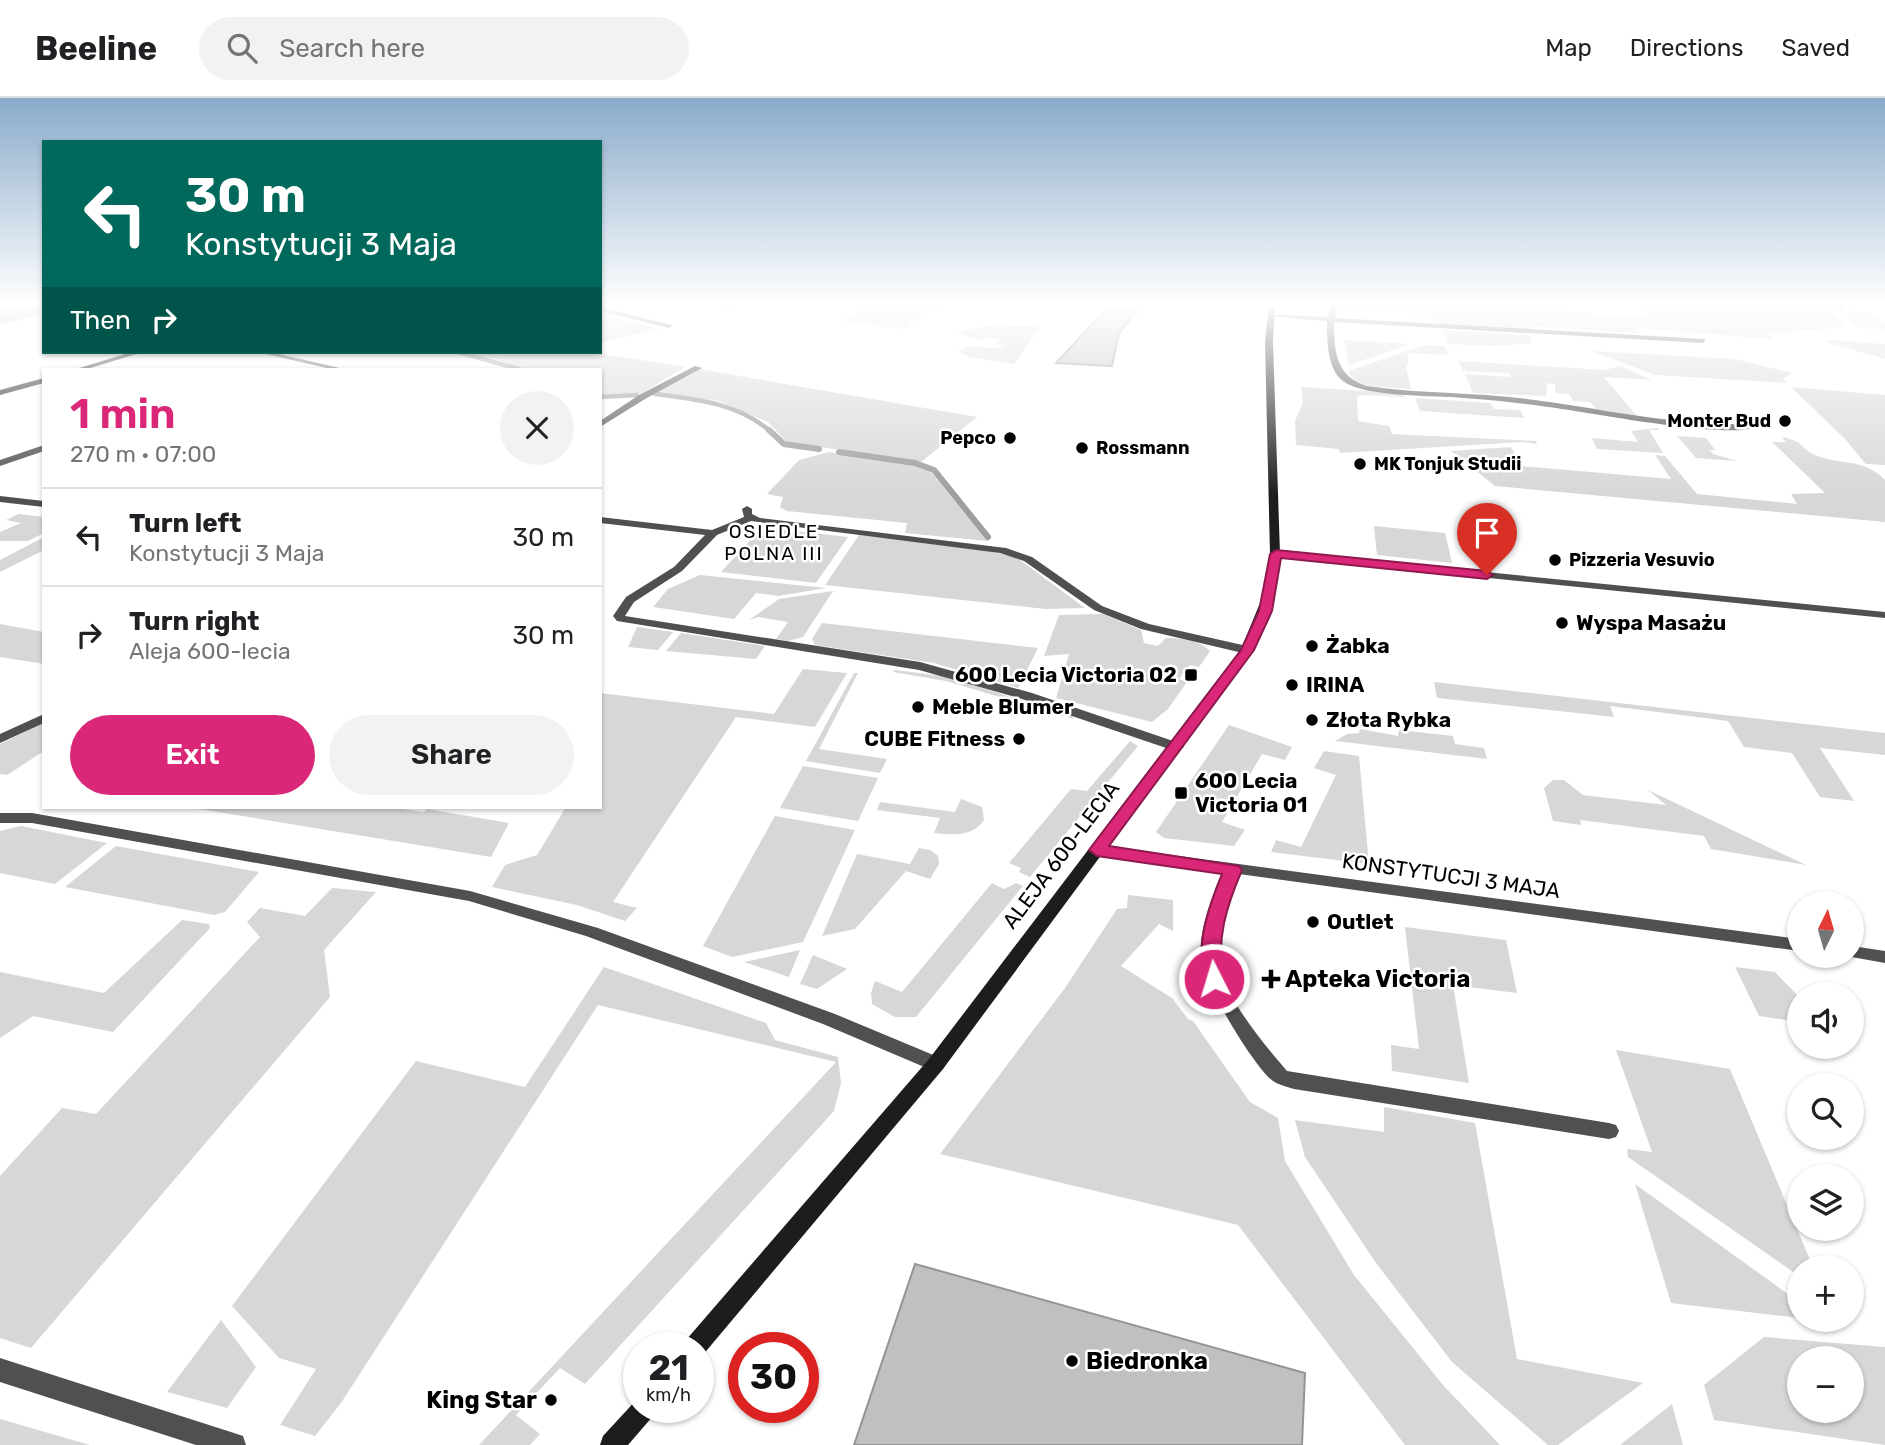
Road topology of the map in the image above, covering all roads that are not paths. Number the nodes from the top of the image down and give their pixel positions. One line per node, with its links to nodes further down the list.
1 (698, 368): 6 (street)
2 (1271, 368): 14 (main road, ALEJA 600-LECIA)
3 (1338, 368): 7 (street)
4 (42, 381): 5 (main road)
5 (0, 393)
6 (602, 424)
7 (1748, 426)
8 (42, 449): 9 (street)
9 (0, 463)
10 (0, 499): 11 (street)
11 (42, 504)
12 (602, 520): 13 (street)
13 (713, 533): 16 (street); 19 (street)
14 (1276, 554): 15 (street); 16 (main road, ALEJA 600-LECIA)
15 (1885, 615)
16 (1247, 650): 19 (main road, ALEJA 600-LECIA)
17 (42, 719): 18 (street)
18 (0, 740)
19 (1177, 747): 21 (main road, ALEJA 600-LECIA)
20 (0, 818): 26 (street)
21 (1097, 850): 22 (street, KONSTYTUCJI 3 MAJA); 26 (main road, ALEJA 600-LECIA)
22 (1233, 870): 23 (street, KONSTYTUCJI 3 MAJA); 27 (street)
23 (1787, 944)
24 (1864, 954): 25 (street)
25 (1885, 957)
26 (936, 1064): 28 (main road, ALEJA 600-LECIA)
27 (1609, 1131)
28 (709, 1332)
29 (0, 1370): 31 (street)
30 (631, 1423): 32 (main road)
31 (234, 1445)
32 (612, 1445)

